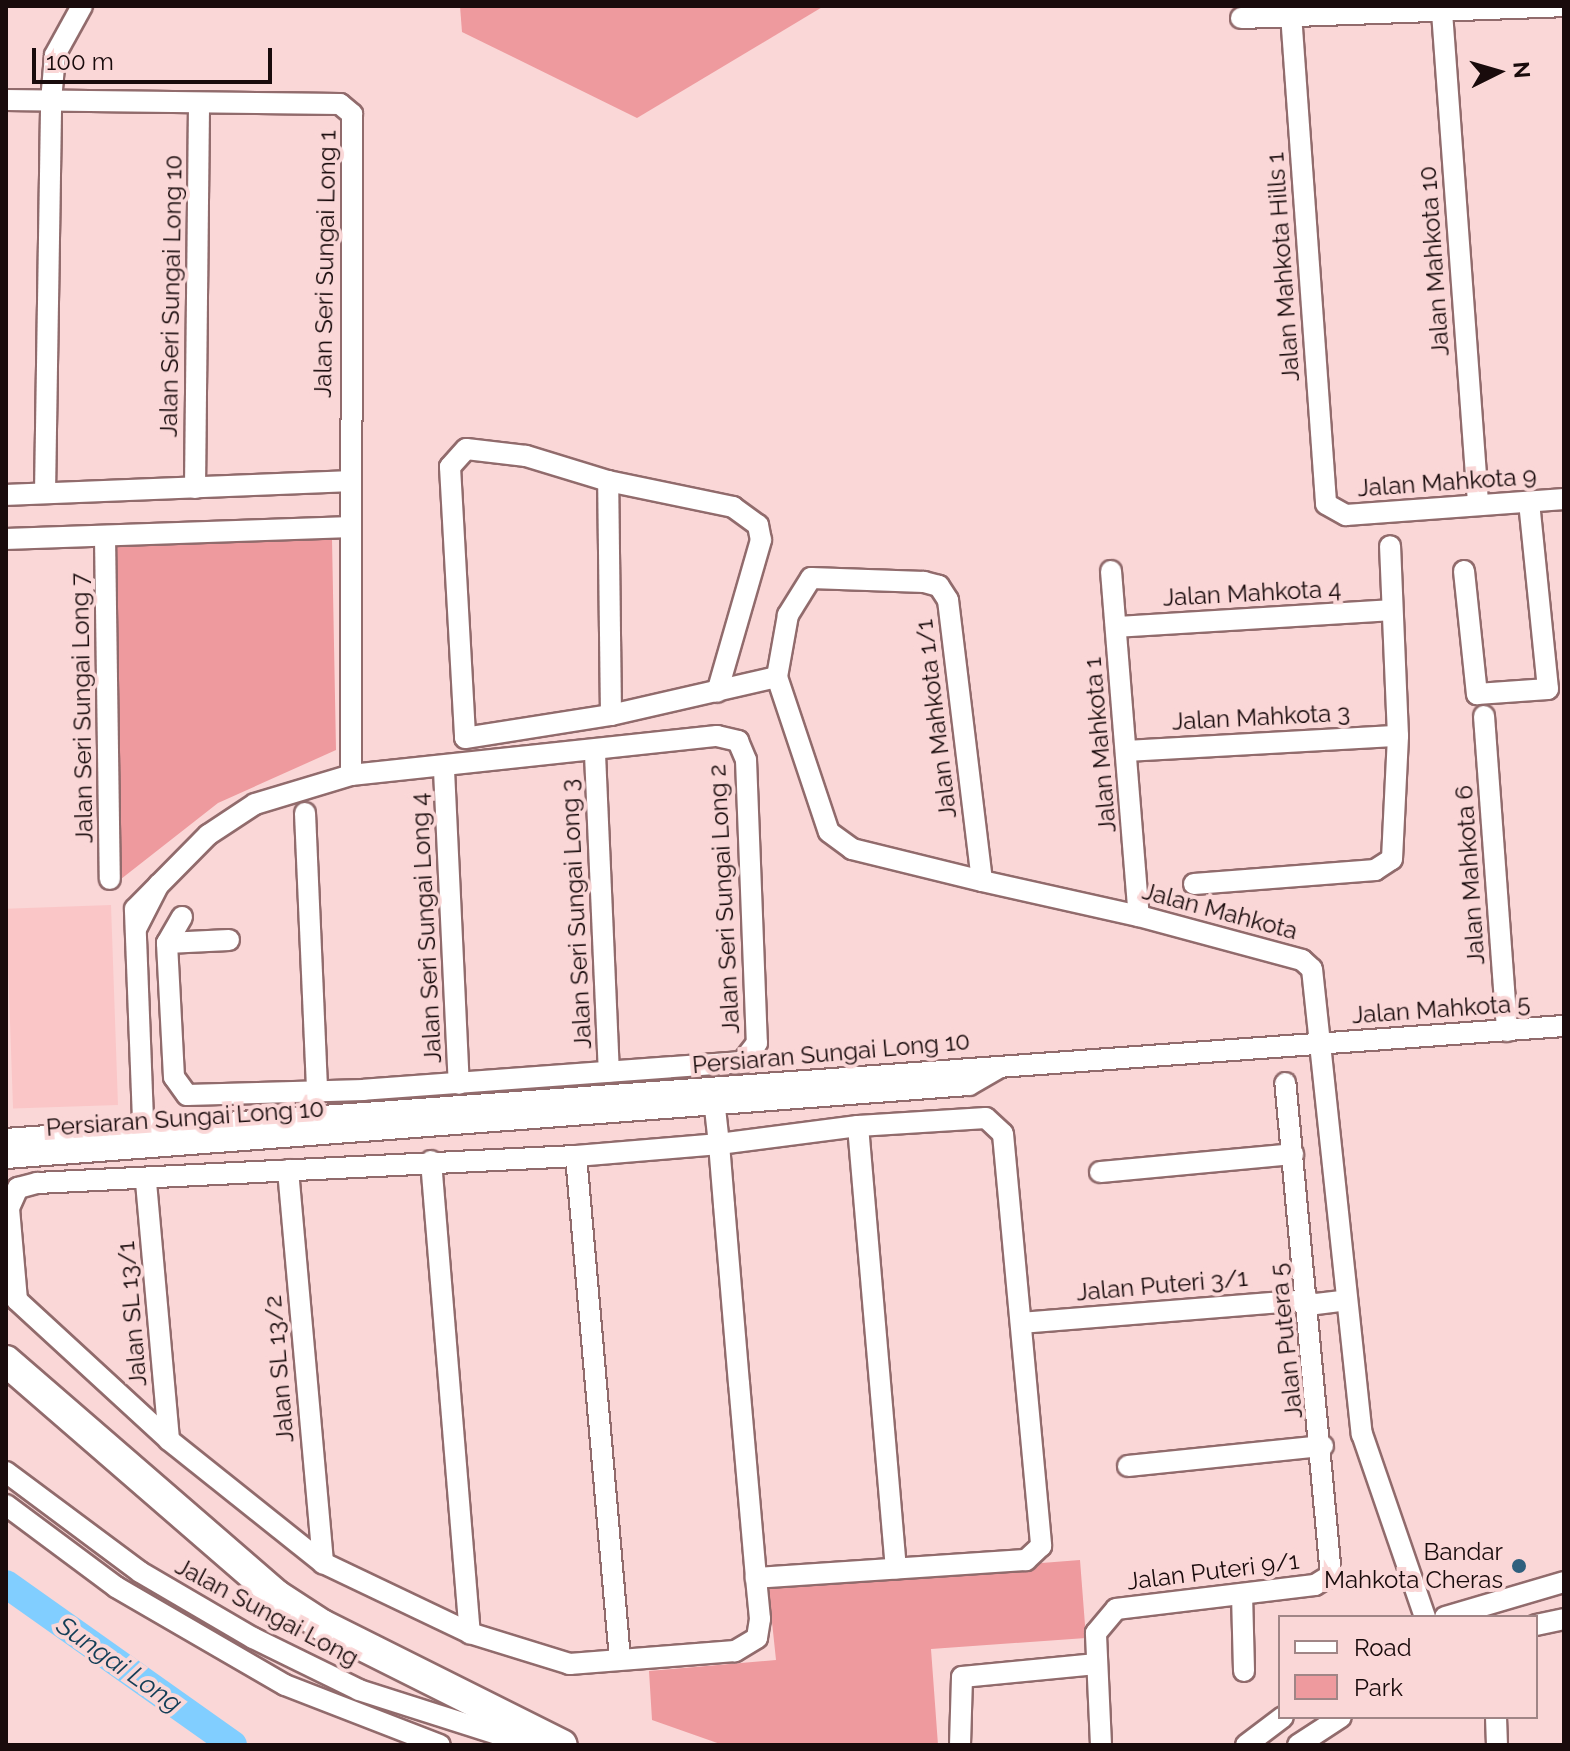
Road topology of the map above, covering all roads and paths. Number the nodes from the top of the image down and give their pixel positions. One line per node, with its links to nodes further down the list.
1 (82, 6): 7 (street)
2 (1564, 6): 3 (street)
3 (1442, 12): 4 (street); 16 (street, Jalan Mahkota 10)
4 (1291, 14): 5 (street); 17 (street, Jalan Mahkota Hills 1)
5 (1241, 18)
6 (6, 100): 7 (street, Jalan Seri Sungai Long 1)
7 (51, 101): 8 (street, Jalan Seri Sungai Long 1); 12 (street)
8 (199, 104): 9 (street, Jalan Seri Sungai Long 1); 11 (street, Jalan Seri Sungai Long 10)
9 (349, 481): 11 (street); 18 (street, Jalan Seri Sungai Long 1)
10 (608, 481): 28 (street); 29 (street); 29 (street)
11 (195, 488): 12 (street)
12 (45, 493): 13 (street)
13 (6, 495)
14 (1564, 499): 15 (street, Jalan Mahkota 9)
15 (1529, 502): 16 (street, Jalan Mahkota 9); 23 (street)
16 (1478, 505): 17 (street, Jalan Mahkota 9)
17 (1335, 512)
18 (349, 527): 19 (street); 35 (street, Jalan Seri Sungai Long 1)
19 (105, 536): 20 (street); 37 (street, Jalan Seri Sungai Long 7)
20 (6, 539)
21 (1390, 546): 25 (street)
22 (1111, 571): 26 (street, Jalan Mahkota 1)
23 (1464, 571)
24 (811, 578): 27 (street, Jalan Mahkota); 38 (street, Jalan Mahkota 1/1)
25 (1391, 610): 26 (street, Jalan Mahkota 4); 31 (street)
26 (1116, 627): 32 (street, Jalan Mahkota 1)
27 (777, 677): 28 (street); 38 (street, Jalan Mahkota)
28 (717, 692): 29 (street)
29 (611, 715)
30 (1484, 716): 45 (street, Jalan Mahkota 6)
31 (1398, 736): 32 (street, Jalan Mahkota 3); 39 (street)
32 (1127, 751): 40 (street, Jalan Mahkota 1)
33 (595, 754): 34 (street); 48 (street, Jalan Seri Sungai Long 3); 48 (street, Jalan Seri Sungai Long 2)
34 (444, 770): 35 (street); 50 (street, Jalan Seri Sungai Long 4)
35 (351, 775): 54 (street)
36 (305, 813): 51 (street)
37 (110, 879)
38 (982, 881): 40 (street, Jalan Mahkota)
39 (1194, 884)
40 (1139, 916): 46 (street, Jalan Mahkota)
41 (182, 917): 43 (street)
42 (229, 940): 43 (street)
43 (167, 943): 51 (street)
44 (1564, 1026): 45 (street, Jalan Mahkota 5)
45 (1507, 1031): 46 (street, Jalan Mahkota 5)
46 (1322, 1044): 47 (street, Jalan Mahkota 5); 64 (street, Jalan Mahkota)
47 (999, 1068): 52 (street, Persiaran Sungai Long 10)
48 (609, 1072): 50 (street)
49 (1285, 1083): 57 (street, Jalan Putera 5)
50 (459, 1084): 51 (street)
51 (317, 1090)
52 (714, 1099): 54 (street, Persiaran Sungai Long 10); 56 (street)
53 (858, 1126): 56 (street); 66 (street); 74 (street)
54 (143, 1137): 55 (street, Persiaran Sungai Long 10); 59 (street, Persiaran Sungai Long 10)
55 (6, 1139)
56 (719, 1144): 58 (street); 75 (street)
57 (1293, 1154): 62 (street); 65 (street, Jalan Putera 5)
58 (576, 1156): 60 (street); 84 (street)
59 (6, 1158)
60 (431, 1161): 61 (street); 83 (street)
61 (288, 1170): 63 (street); 73 (street, Jalan SL 13/2)
62 (1100, 1172)
63 (146, 1182): 68 (street, Jalan SL 13/1); 68 (street)
64 (1346, 1295): 65 (street, Jalan Puteri 3/1); 79 (street, Jalan Mahkota)
65 (1308, 1300): 66 (street, Jalan Puteri 3/1); 69 (street, Jalan Putera 5)
66 (1021, 1323): 74 (street)
67 (6, 1361): 92 (highway)
68 (169, 1440): 73 (street)
69 (1323, 1446): 70 (street); 77 (street, Jalan Putera 5)
70 (1128, 1466)
71 (6, 1472): 91 (street, Jalan Sungai Long)
72 (6, 1505): 90 (street, Jalan Sungai Long)
73 (323, 1563): 83 (street)
74 (896, 1568): 75 (street)
75 (756, 1578): 84 (street)
76 (1564, 1582): 80 (street)
77 (1315, 1585): 78 (street, Jalan Puteri 9/1)
78 (1242, 1594): 85 (street, Jalan Puteri 9/1); 86 (street)
79 (1424, 1615)
80 (1452, 1615)
81 (1564, 1619): 82 (street)
82 (1538, 1625)
83 (470, 1633): 84 (street)
84 (620, 1659)
85 (1096, 1664): 93 (street); 94 (street, Jalan Puteri 9/1)
86 (1244, 1671)
87 (1280, 1719): 95 (street)
88 (1338, 1719): 96 (street)
89 (1496, 1719): 97 (street)
90 (440, 1745)
91 (531, 1745)
92 (562, 1745)
93 (960, 1745)
94 (1101, 1745)
95 (1246, 1745)
96 (1298, 1745)
97 (1497, 1745)

